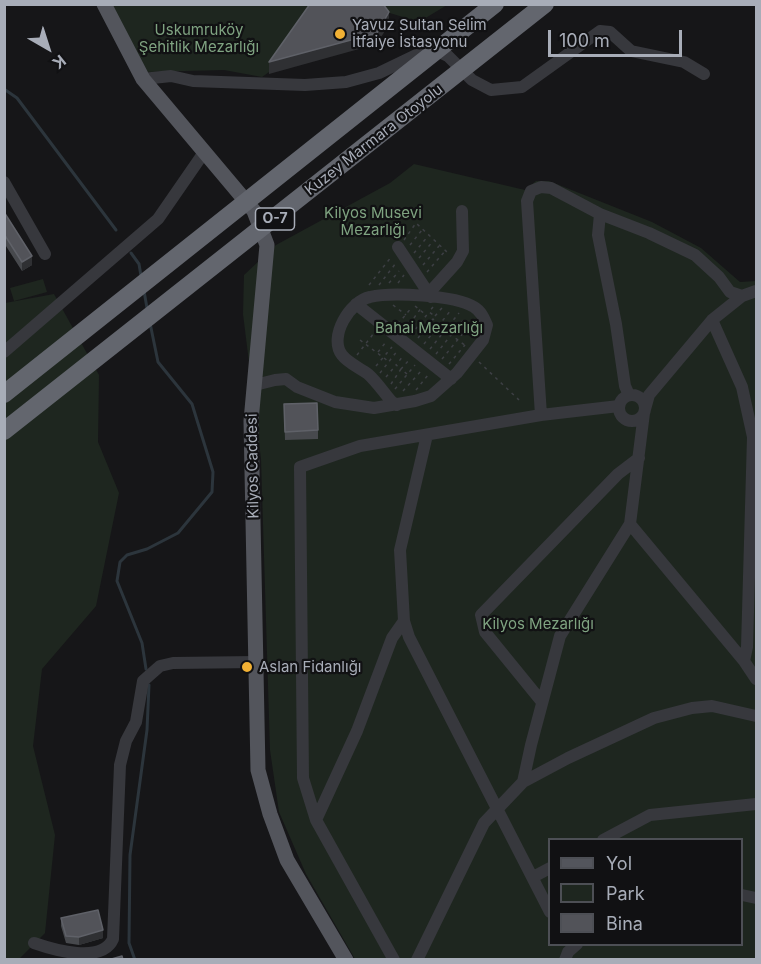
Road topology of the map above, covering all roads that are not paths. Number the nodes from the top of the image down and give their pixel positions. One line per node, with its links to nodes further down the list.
1 (104, 4): 5 (main road, Kilyos Caddesi)
2 (495, 4): 20 (highway, Kuzey Marmara Otoyolu / O-7, bridge)
3 (545, 4): 26 (highway, Kuzey Marmara Otoyolu / O-7, bridge)
4 (704, 74): 5 (street)
5 (143, 79): 6 (main road, Kilyos Caddesi)
6 (205, 151): 17 (street); 19 (main road, Kilyos Caddesi)
7 (4, 182): 11 (street)
8 (462, 211): 13 (street)
9 (600, 214): 14 (street); 21 (street); 25 (street)
10 (398, 247): 13 (street)
11 (45, 254)
12 (756, 291): 14 (street)
13 (430, 295): 15 (street); 18 (street)
14 (742, 296): 16 (street)
15 (356, 304): 18 (street); 22 (street)
16 (712, 320): 24 (street); 31 (street)
17 (4, 352)
18 (451, 379): 22 (street)
19 (255, 385): 22 (street); 32 (main road, Kilyos Caddesi)
20 (4, 394)
21 (629, 395): 23 (street); 24 (street)
22 (389, 396)
23 (619, 406): 24 (street); 25 (street)
24 (644, 413): 28 (street)
25 (541, 416): 27 (street)
26 (4, 432)
27 (427, 435): 30 (street); 39 (street)
28 (639, 458): 29 (street); 34 (street)
29 (630, 524): 31 (street); 34 (street)
30 (405, 621): 38 (street); 39 (street)
31 (744, 661): 33 (street)
32 (256, 662): 44 (street); 45 (main road, Kilyos Caddesi)
33 (756, 679)
34 (542, 702): 36 (street)
35 (756, 716): 36 (street)
36 (523, 782): 38 (street)
37 (756, 804): 40 (street)
38 (496, 810): 42 (street); 47 (street)
39 (316, 820): 46 (street)
40 (607, 838)
41 (548, 869): 42 (street)
42 (533, 877): 43 (street)
43 (548, 910)
44 (34, 943)
45 (346, 960)
46 (394, 960)
47 (417, 960)

